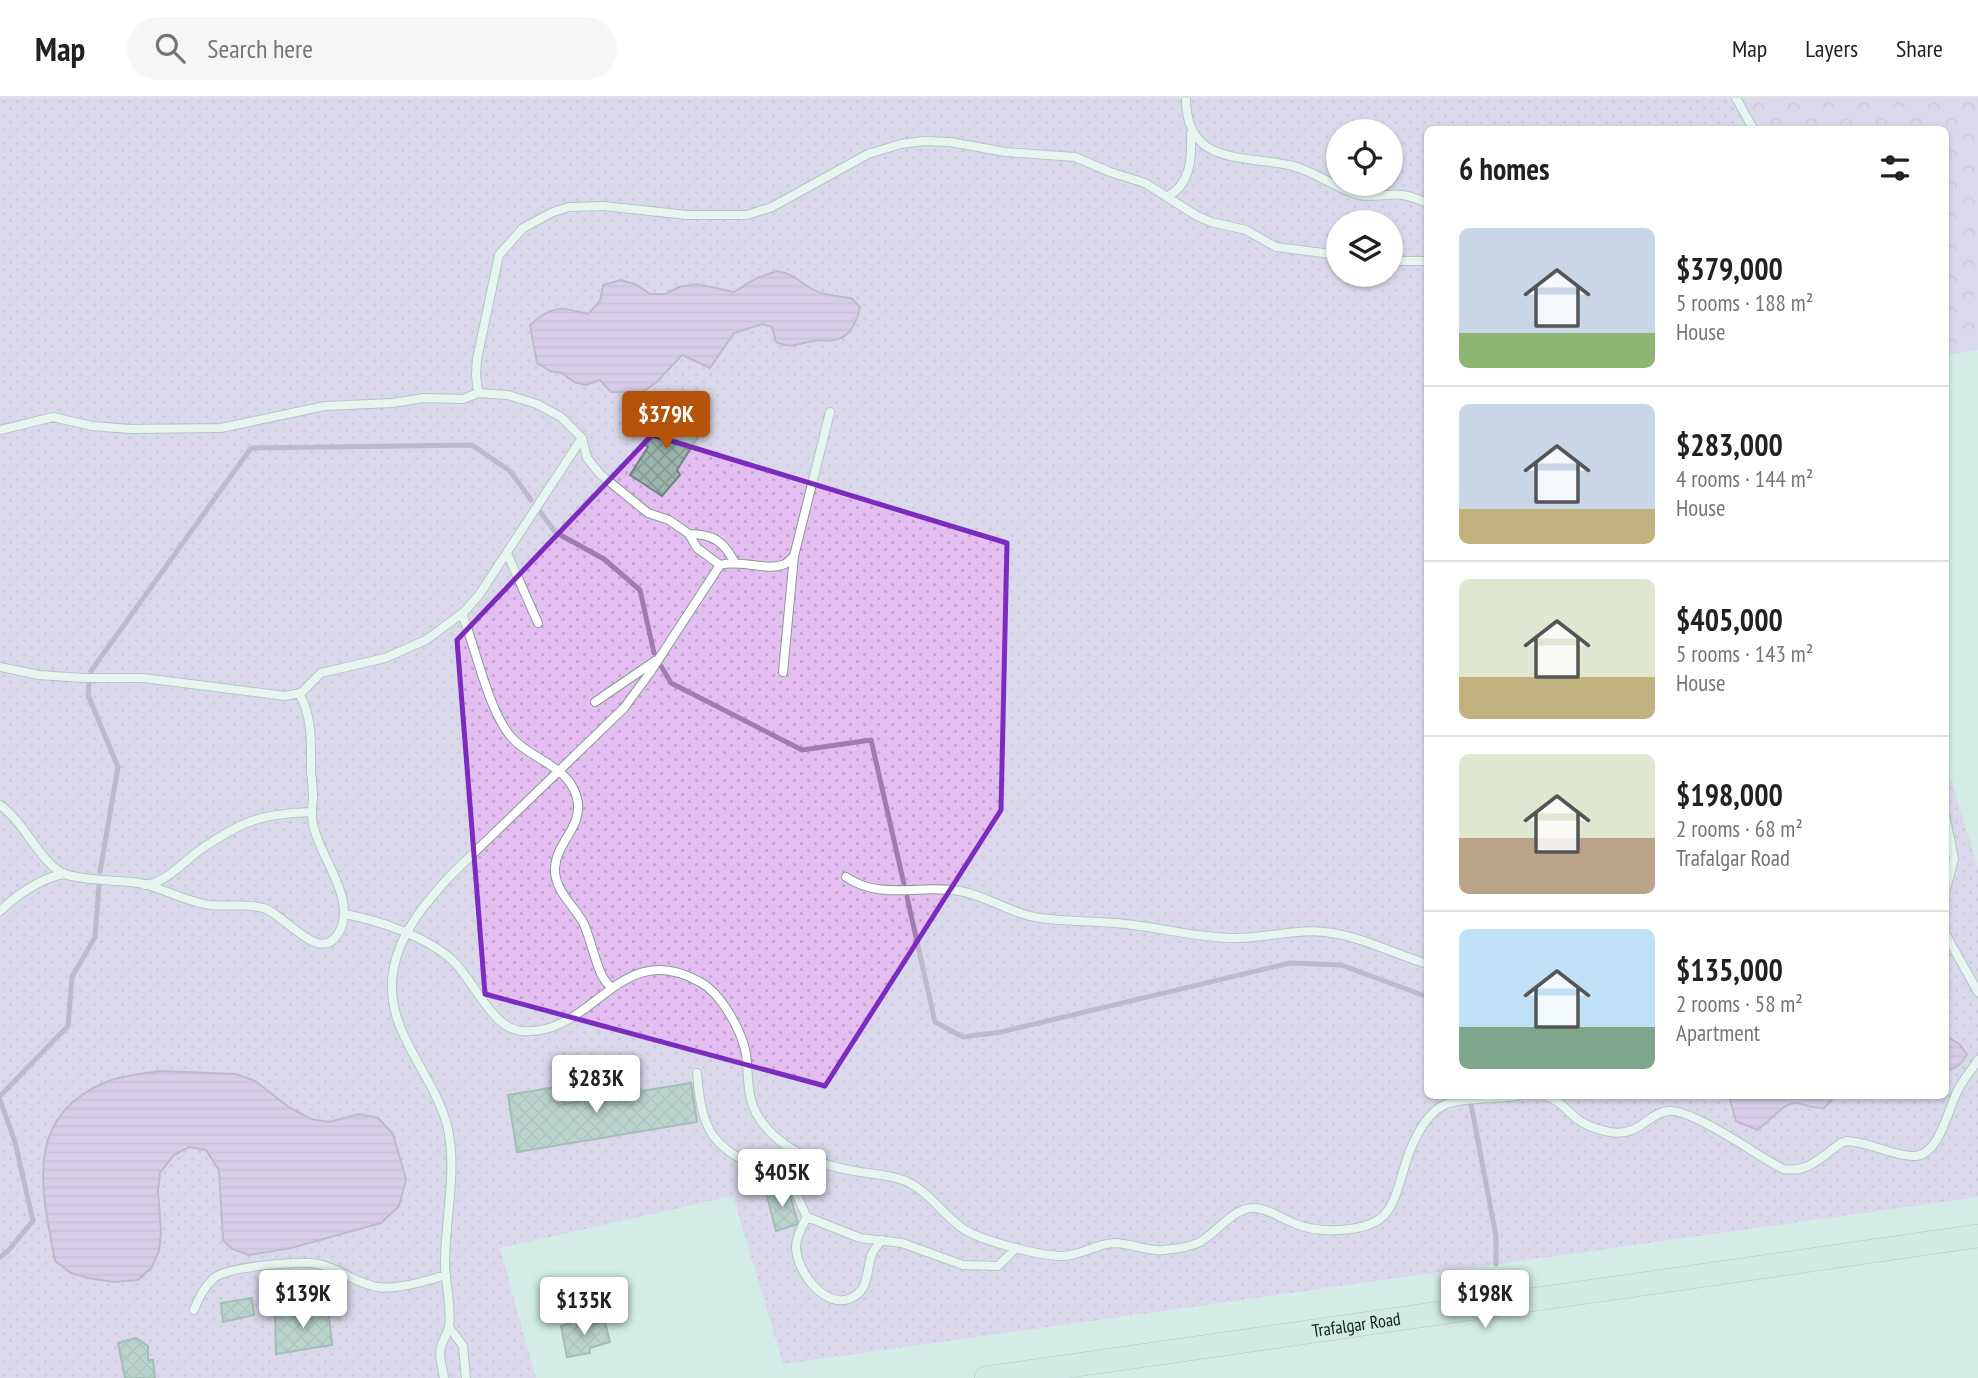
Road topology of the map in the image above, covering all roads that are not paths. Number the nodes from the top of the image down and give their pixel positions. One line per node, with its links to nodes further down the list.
1 (1186, 98): 4 (lane)
2 (1736, 98): 3 (lane)
3 (1752, 126)
4 (1191, 132): 5 (lane); 6 (lane)
5 (1168, 196): 7 (lane); 10 (lane)
6 (1424, 202)
7 (1326, 255)
8 (1403, 261): 9 (lane)
9 (1424, 261)
10 (478, 393): 12 (lane); 13 (lane)
11 (831, 412): 16 (lane)
12 (0, 430)
13 (582, 438): 14 (lane); 15 (lane)
14 (689, 534): 17 (lane); 18 (lane)
15 (507, 553): 19 (lane); 20 (lane)
16 (794, 556): 17 (lane); 23 (lane)
17 (734, 561): 18 (lane)
18 (720, 565): 21 (lane)
19 (462, 614): 24 (lane); 26 (lane)
20 (538, 623)
21 (658, 660): 25 (lane); 26 (lane)
22 (0, 667): 24 (lane)
23 (783, 672)
24 (299, 694): 28 (lane)
25 (595, 702)
26 (559, 771): 36 (lane); 39 (lane)
27 (0, 805): 30 (lane)
28 (311, 812): 33 (lane); 35 (lane)
29 (1949, 834): 32 (lane)
30 (64, 874): 33 (lane); 34 (lane)
31 (846, 877): 38 (lane)
32 (1949, 878)
33 (145, 885): 35 (lane)
34 (0, 911)
35 (344, 914): 36 (lane)
36 (406, 934): 39 (lane); 49 (lane)
37 (1949, 940): 40 (lane)
38 (1424, 963)
39 (611, 987): 48 (lane)
40 (1978, 992)
41 (1978, 1060): 44 (lane)
42 (697, 1073): 45 (lane)
43 (1489, 1099): 48 (lane)
44 (1552, 1099)
45 (807, 1217): 47 (lane); 47 (lane)
46 (1978, 1236): 54 (main road, Trafalgar Road)
47 (882, 1240): 48 (lane)
48 (1016, 1248)
49 (446, 1275): 50 (lane); 51 (lane)
50 (194, 1310)
51 (449, 1326): 52 (lane); 53 (lane)
52 (444, 1378)
53 (466, 1378)
54 (986, 1378)

